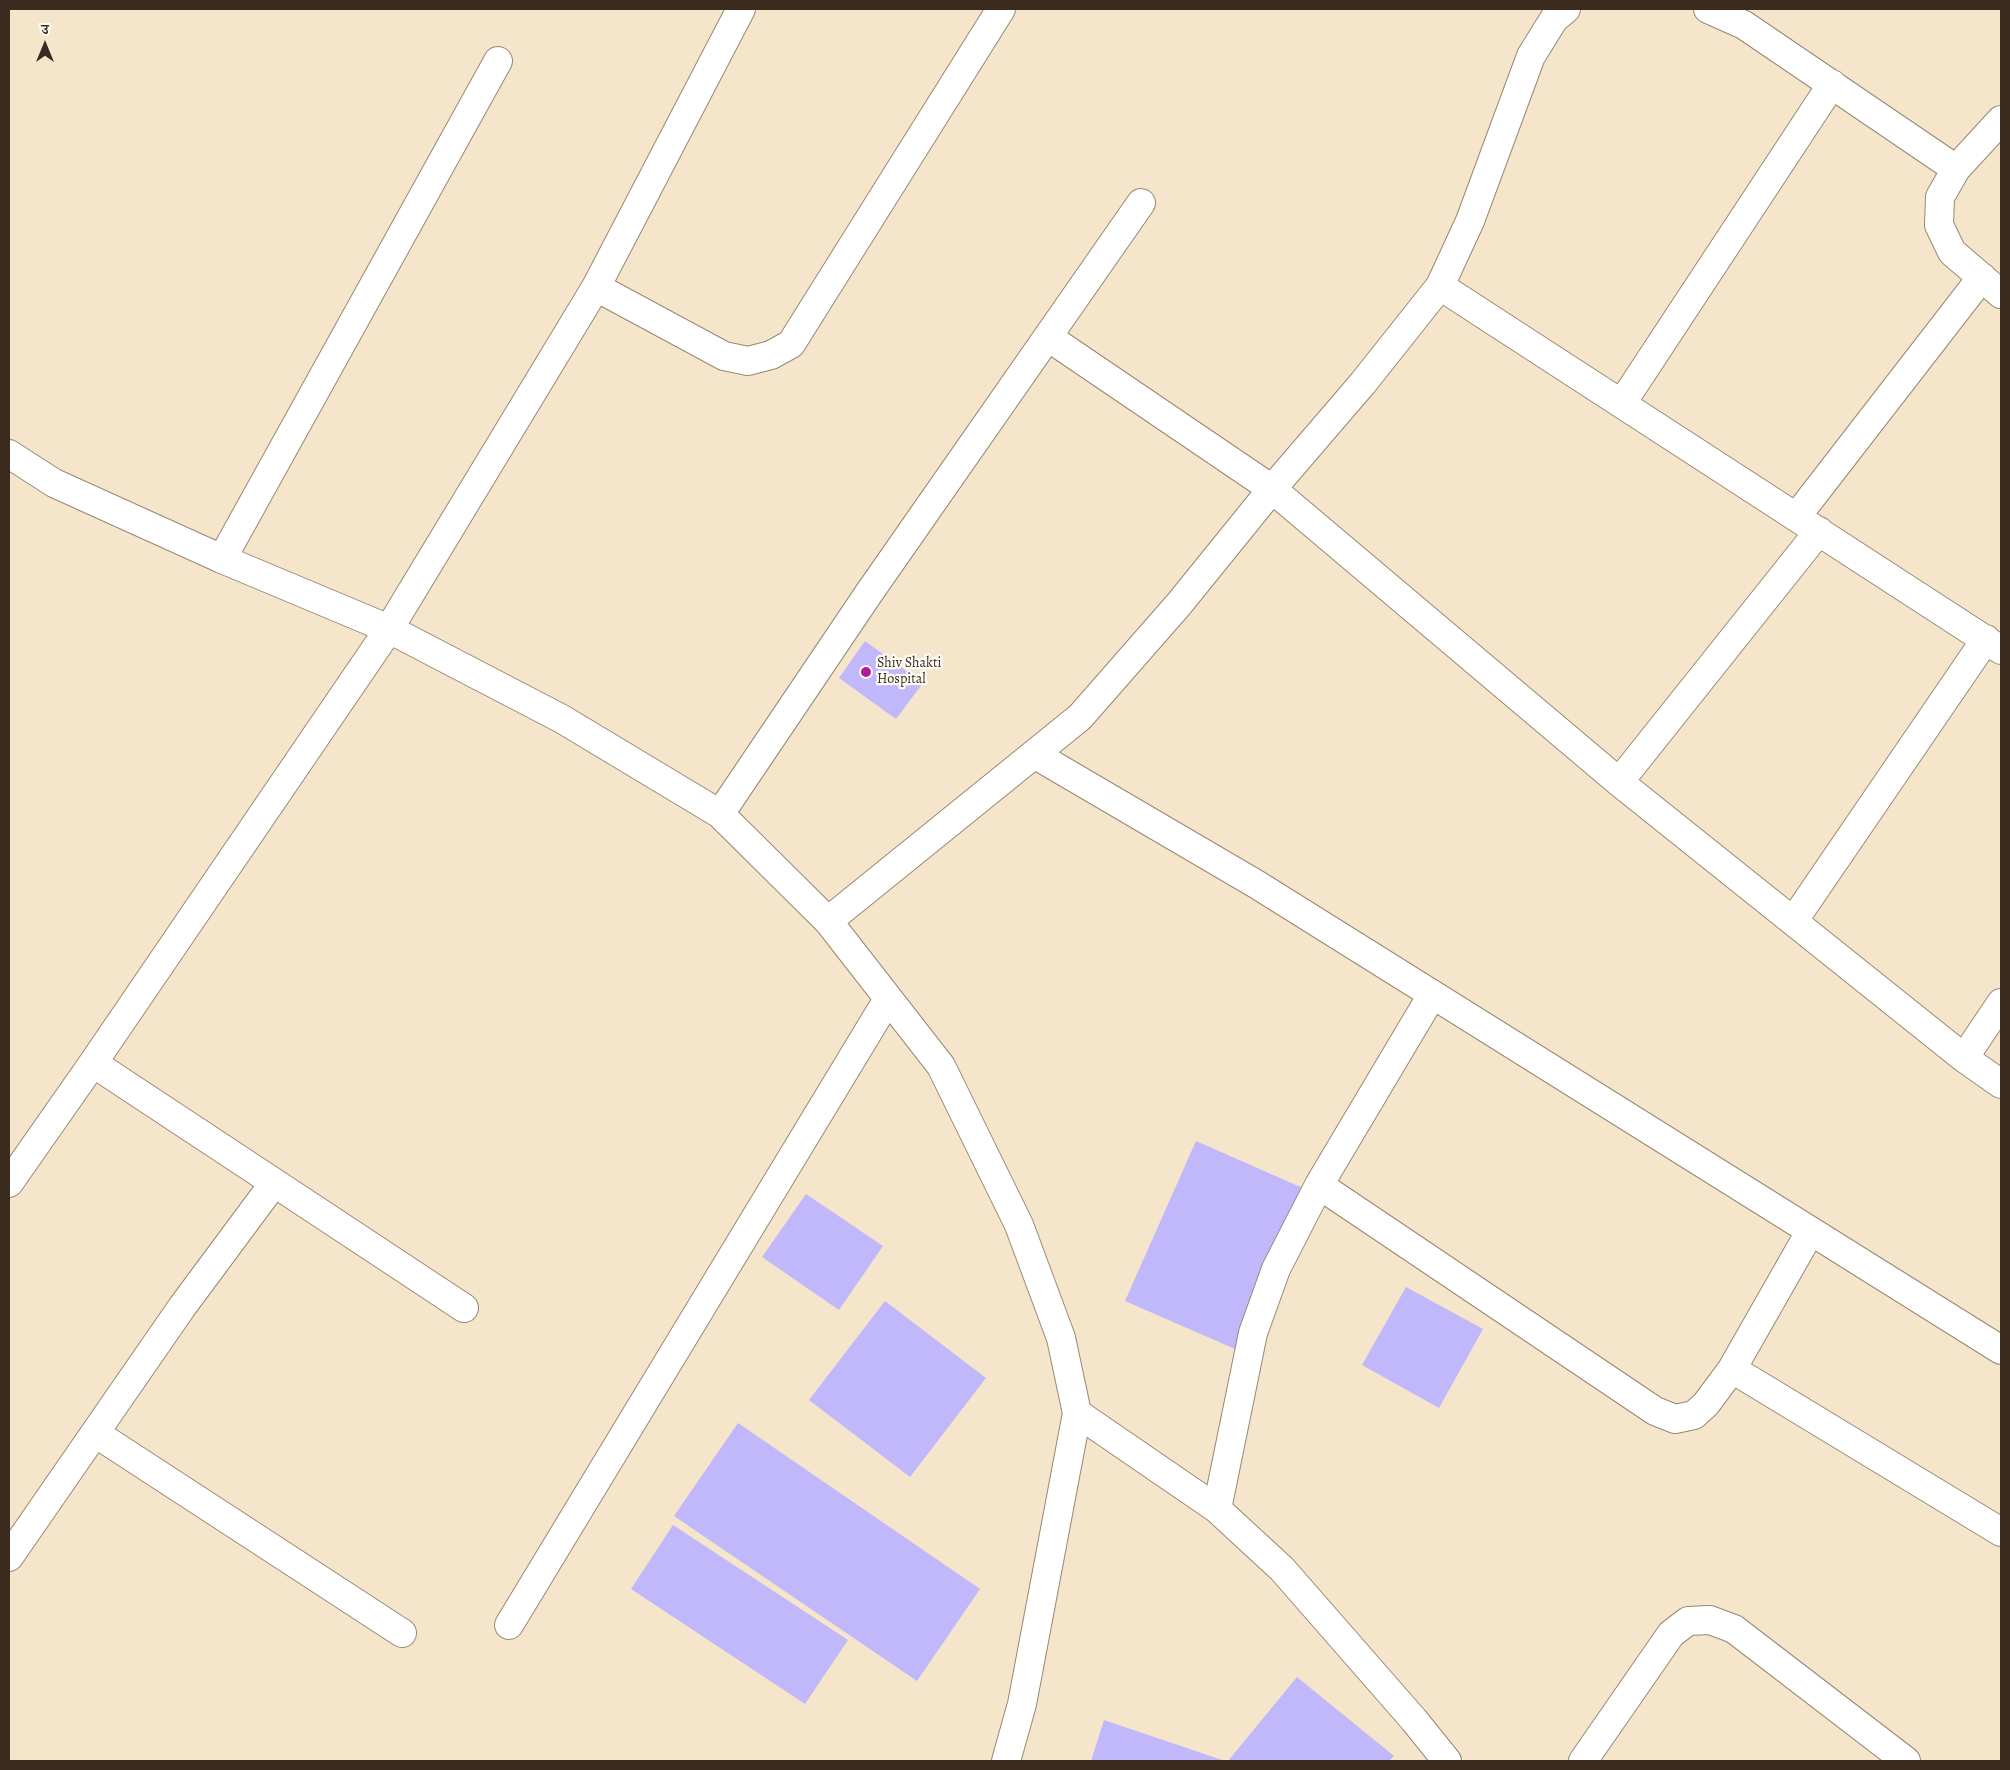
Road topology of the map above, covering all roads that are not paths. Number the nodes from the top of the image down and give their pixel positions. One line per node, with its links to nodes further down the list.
1 (741, 9): 13 (street)
2 (1001, 9): 13 (street)
3 (1566, 9): 11 (street)
4 (1708, 9): 5 (street)
5 (1751, 17): 7 (street)
6 (498, 61): 20 (street)
7 (1832, 84): 9 (street); 15 (street)
8 (2001, 120): 9 (street)
9 (1956, 169): 12 (street)
10 (1142, 203): 14 (street)
11 (1440, 286): 15 (street); 17 (street)
12 (1992, 286): 18 (street)
13 (596, 287): 21 (street)
14 (1048, 337): 17 (street); 25 (street)
15 (1622, 403): 18 (street)
16 (9, 454): 20 (street)
17 (1272, 489): 23 (street); 24 (street)
18 (1797, 516): 19 (street)
19 (1819, 531): 22 (street); 24 (street)
20 (222, 559): 21 (street)
21 (389, 629): 25 (street); 32 (street)
22 (1994, 644): 26 (street)
23 (1034, 754): 27 (street); 28 (street)
24 (1618, 782): 26 (street)
25 (720, 814): 27 (street)
26 (1794, 920): 31 (street)
27 (828, 921): 29 (street)
28 (1432, 995): 36 (street); 37 (street)
29 (888, 999): 41 (street); 46 (street)
30 (2001, 1003): 31 (street)
31 (1964, 1058): 33 (street)
32 (94, 1063): 34 (street); 35 (street)
33 (2001, 1084)
34 (9, 1183)
35 (274, 1183): 38 (street); 42 (street)
36 (1319, 1185): 40 (street); 43 (street)
37 (1810, 1232): 39 (street); 40 (street)
38 (464, 1308)
39 (2001, 1350)
40 (1732, 1369): 44 (street)
41 (1077, 1413): 43 (street); 48 (street)
42 (95, 1433): 45 (street); 47 (street)
43 (1217, 1509): 49 (street)
44 (2001, 1532)
45 (9, 1557)
46 (509, 1625)
47 (402, 1633)
48 (1006, 1761)
49 (1447, 1761)
50 (1583, 1761): 51 (street)
51 (1906, 1761)

